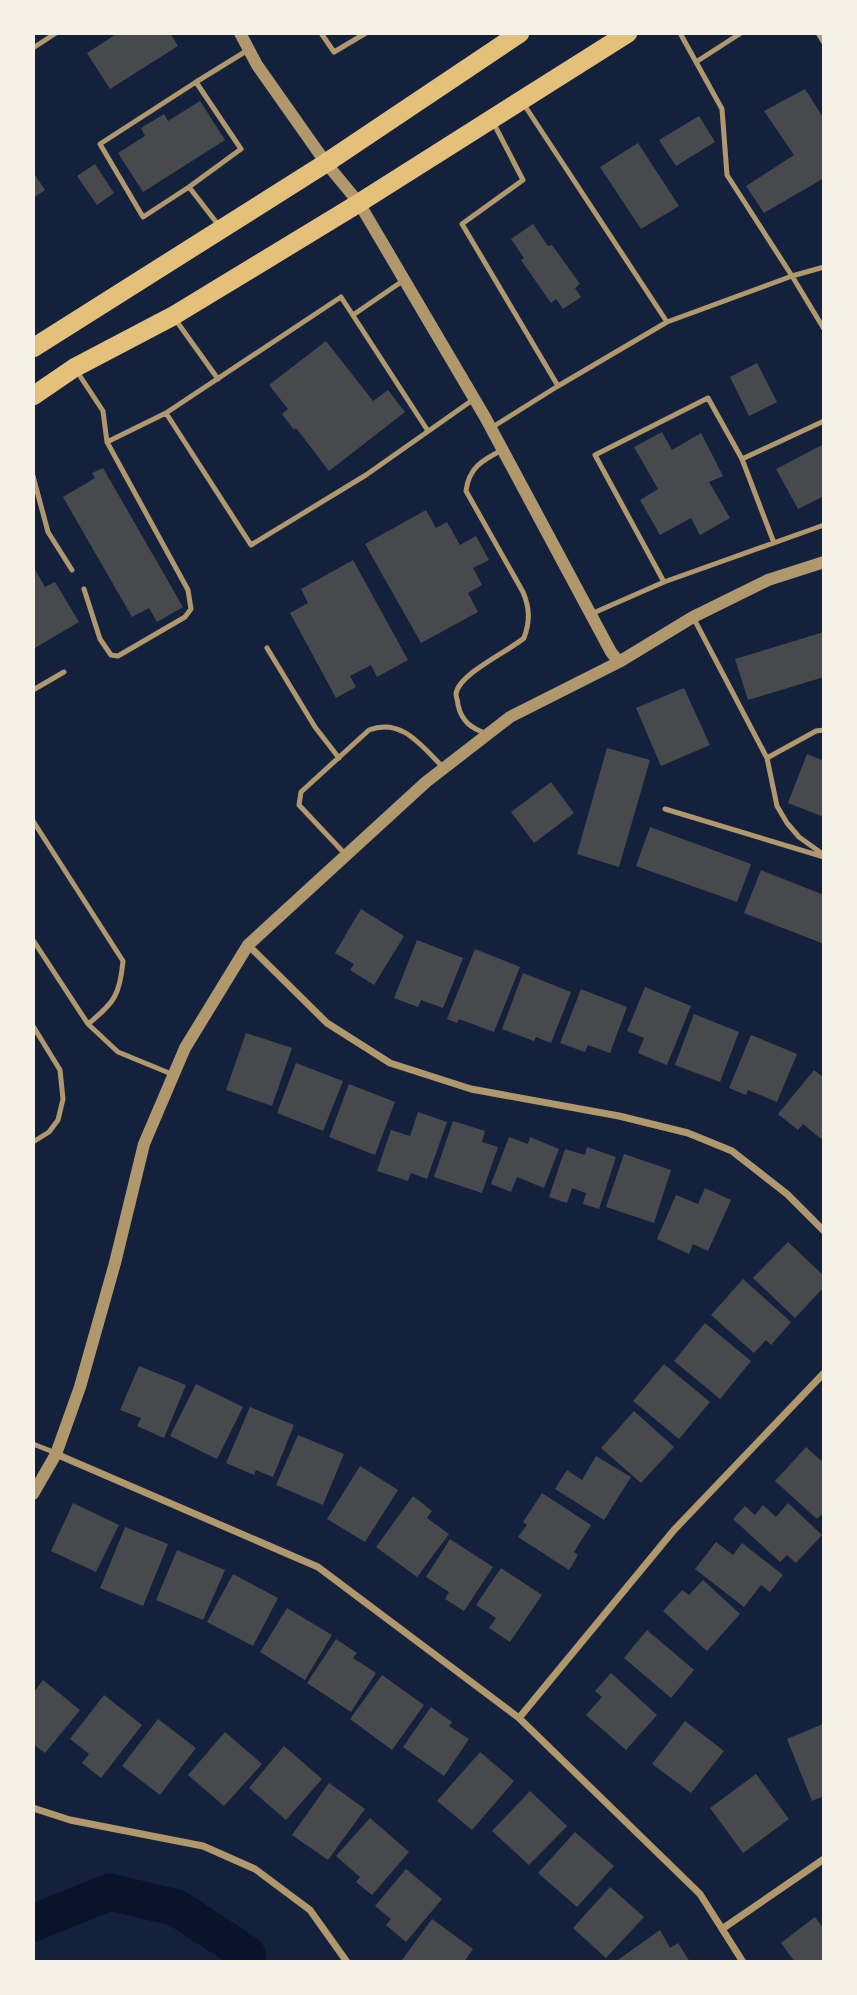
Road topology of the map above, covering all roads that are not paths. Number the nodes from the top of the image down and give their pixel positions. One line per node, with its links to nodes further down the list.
1 (56, 33): 11 (lane)
2 (240, 33): 12 (street)
3 (321, 33): 4 (lane)
4 (366, 33)
5 (520, 33): 17 (highway)
6 (628, 33): 15 (highway)
7 (680, 33): 13 (lane)
8 (741, 33): 13 (lane)
9 (818, 33): 10 (lane)
10 (824, 43)
11 (33, 48)
12 (248, 50): 14 (lane); 17 (street)
13 (696, 62): 22 (lane)
14 (196, 82): 18 (lane); 18 (lane)
15 (522, 100): 16 (highway); 26 (lane)
16 (491, 120): 19 (highway); 31 (lane)
17 (326, 163): 19 (street); 20 (highway)
18 (189, 187): 20 (lane)
19 (359, 203): 23 (street); 25 (highway)
20 (221, 229): 28 (highway)
21 (824, 267): 22 (lane)
22 (792, 276): 26 (lane); 27 (lane)
23 (404, 280): 24 (lane); 33 (street)
24 (353, 315): 30 (lane); 37 (lane)
25 (173, 316): 29 (highway); 30 (lane)
26 (667, 322): 31 (lane)
27 (824, 329)
28 (33, 348)
29 (74, 368): 32 (highway); 38 (lane)
30 (218, 379): 34 (lane)
31 (558, 386): 36 (lane)
32 (33, 396)
33 (474, 399): 36 (street); 37 (lane)
34 (166, 414): 37 (lane); 38 (lane)
35 (824, 421): 40 (lane)
36 (491, 428): 39 (street)
37 (428, 431)
38 (107, 442): 47 (lane)
39 (503, 449): 48 (street); 55 (lane)
40 (742, 459): 43 (lane); 46 (lane)
41 (33, 477): 45 (lane)
42 (824, 525): 43 (lane)
43 (774, 543): 46 (lane)
44 (824, 562): 49 (street)
45 (72, 570)
46 (664, 582): 48 (lane)
47 (84, 589)
48 (591, 614): 51 (street)
49 (693, 617): 51 (street); 57 (lane)
50 (267, 648): 56 (lane)
51 (619, 662): 55 (street)
52 (64, 672): 53 (lane)
53 (33, 691)
54 (824, 730): 57 (lane)
55 (487, 734): 58 (street)
56 (339, 758): 58 (lane); 61 (lane)
57 (767, 758): 62 (lane)
58 (444, 768): 61 (street)
59 (665, 809): 62 (lane)
60 (33, 821): 65 (lane)
61 (346, 855): 64 (street)
62 (824, 856)
63 (33, 940): 65 (lane)
64 (248, 945): 67 (street); 69 (street)
65 (88, 1024): 67 (lane)
66 (33, 1026): 68 (lane)
67 (174, 1075): 72 (street)
68 (33, 1142)
69 (824, 1231)
70 (824, 1373): 74 (street)
71 (33, 1444): 72 (lane)
72 (56, 1454): 73 (street); 74 (street)
73 (33, 1494)
74 (519, 1718): 77 (street)
75 (33, 1808): 78 (street)
76 (824, 1859): 77 (street)
77 (722, 1929): 79 (street)
78 (347, 1962)
79 (743, 1962)

